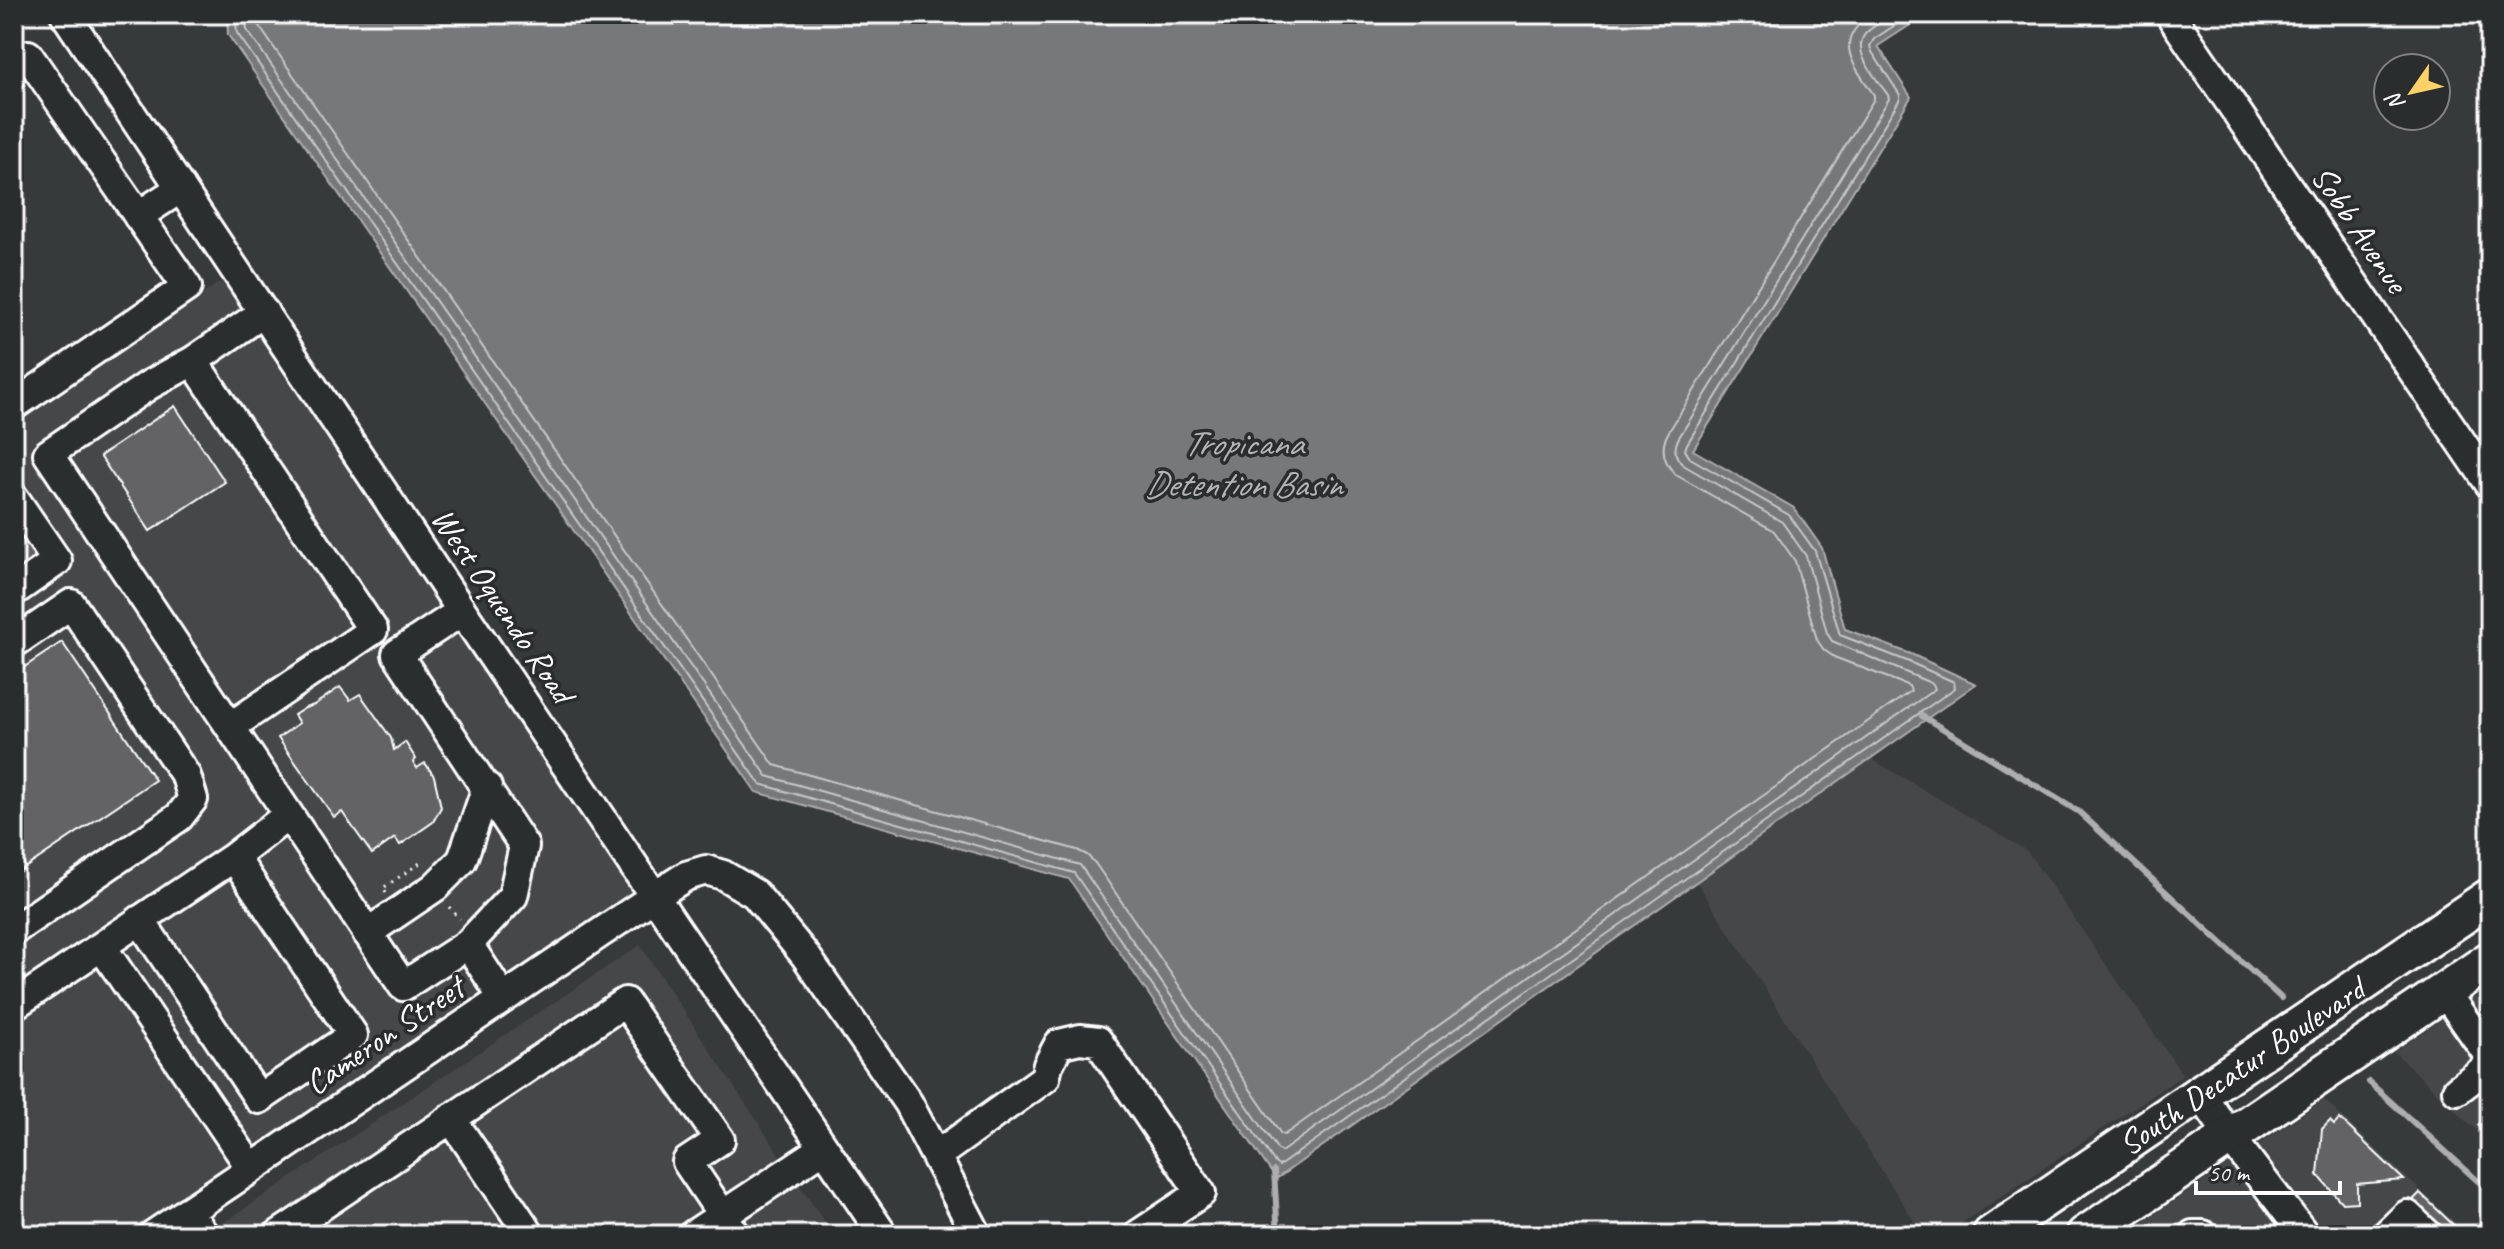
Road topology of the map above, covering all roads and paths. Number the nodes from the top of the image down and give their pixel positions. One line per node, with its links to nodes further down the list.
1 (65, 14): 4 (street, West Oquendo Road)
2 (2170, 14): 9 (street, Sobb Avenue)
3 (19, 51): 5 (street)
4 (181, 188): 5 (street); 6 (street, West Oquendo Road)
5 (138, 216): 8 (street)
6 (264, 312): 7 (street); 12 (street, West Oquendo Road)
7 (193, 361): 14 (street); 14 (street)
8 (14, 405)
9 (2490, 484)
10 (14, 498): 11 (street)
11 (14, 591)
12 (462, 611): 15 (street); 18 (street, West Oquendo Road)
13 (14, 643): 21 (street)
14 (230, 727): 16 (street)
15 (487, 787): 22 (street); 23 (street)
16 (288, 815): 17 (street); 22 (street)
17 (234, 857): 20 (street); 20 (street)
18 (655, 896): 27 (street, Cameron Street); 35 (street, West Oquendo Road); 36 (street, Cameron Street)
19 (2490, 897): 32 (main road, South Decatur Boulevard)
20 (140, 920): 24 (street)
21 (14, 930)
22 (367, 933): 23 (street)
23 (468, 944): 27 (street)
24 (102, 947): 28 (street); 37 (street)
25 (2490, 960): 26 (main road, South Decatur Boulevard)
26 (2444, 991): 29 (street); 34 (main road, South Decatur Boulevard)
27 (503, 998): 37 (street, Cameron Street)
28 (14, 1005)
29 (2490, 1057)
30 (2490, 1065): 31 (street)
31 (2457, 1090)
32 (2200, 1093): 34 (street); 48 (main road, South Decatur Boulevard)
33 (451, 1118): 39 (street); 42 (street); 43 (street)
34 (2231, 1138): 49 (main road, South Decatur Boulevard); 52 (street)
35 (824, 1148): 39 (street); 45 (street, West Oquendo Road)
36 (936, 1156): 46 (street); 47 (street)
37 (251, 1168): 38 (street, Cameron Street)
38 (188, 1211): 40 (street, Cameron Street); 41 (street)
39 (729, 1225): 44 (street)
40 (153, 1235)
41 (204, 1235)
42 (278, 1235)
43 (530, 1235)
44 (693, 1235)
45 (883, 1235)
46 (977, 1235)
47 (1138, 1235)
48 (1991, 1235)
49 (2085, 1235)
50 (2193, 1235): 51 (street)
51 (2203, 1235)
52 (2305, 1235)
53 (2386, 1235): 54 (street)
54 (2428, 1235)

